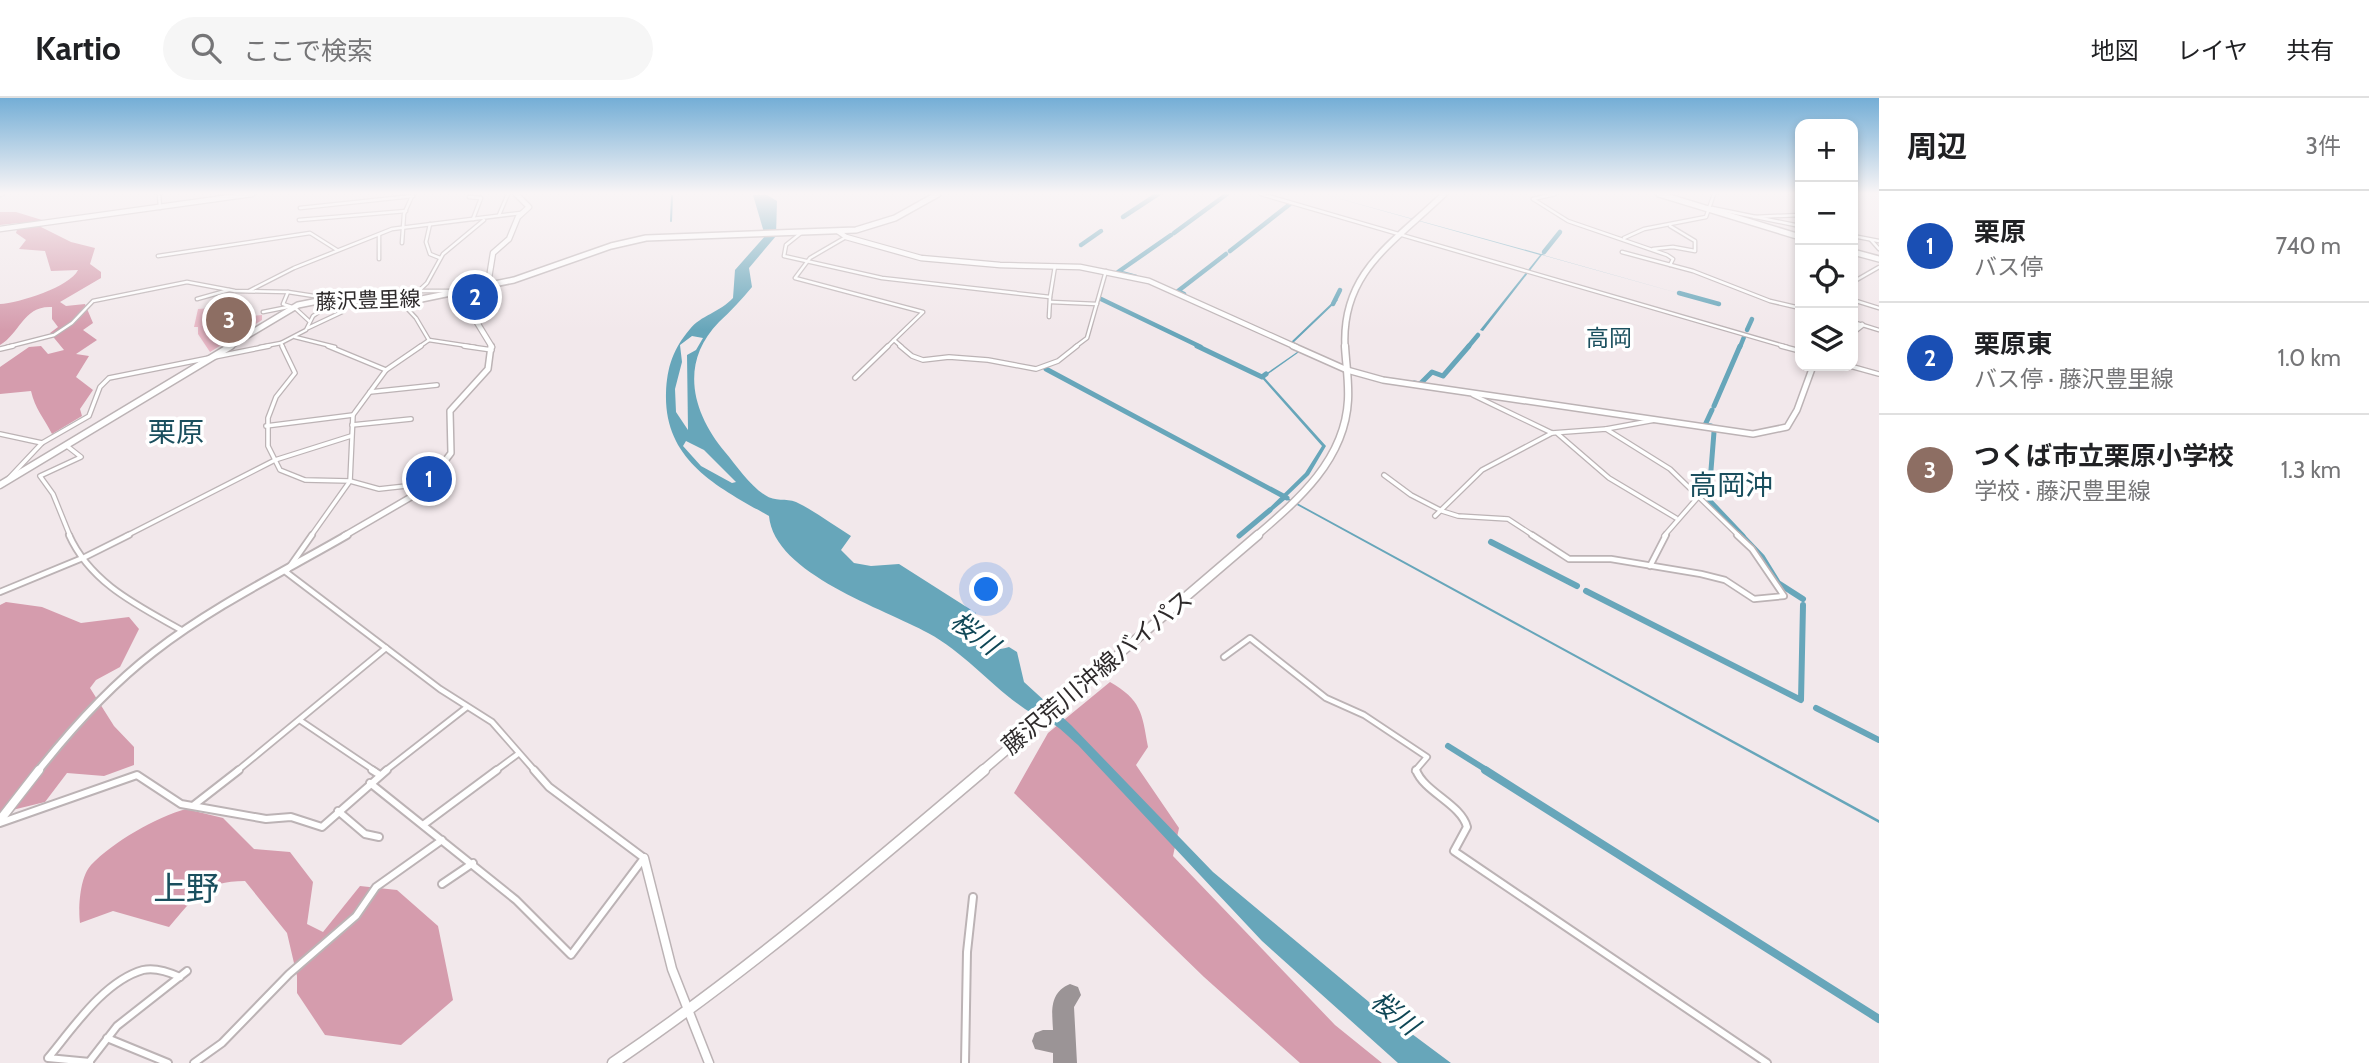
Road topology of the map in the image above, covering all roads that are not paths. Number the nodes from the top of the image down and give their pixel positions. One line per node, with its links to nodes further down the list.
1 (270, 239): 26 (street)
2 (320, 239): 24 (street)
3 (368, 239): 24 (street)
4 (379, 239): 28 (street)
5 (403, 239): 20 (street)
6 (427, 239): 27 (street)
7 (461, 239): 27 (street)
8 (509, 239): 36 (street)
9 (653, 239): 36 (main road, 藤沢豊里線)
10 (794, 239): 29 (street)
11 (842, 239): 29 (street)
12 (854, 239): 32 (street)
13 (1398, 239): 71 (main road, 藤沢荒川沖線バイパス)
14 (1416, 239): 67 (street)
15 (1624, 239): 21 (street)
16 (1692, 239): 22 (street)
17 (1867, 239): 18 (street)
18 (1871, 240): 19 (street); 23 (street)
19 (1879, 241)
20 (402, 243)
21 (1641, 247): 22 (street); 31 (street)
22 (1653, 249): 31 (street)
23 (1879, 249)
24 (338, 250): 39 (street)
25 (1858, 253): 30 (highway)
26 (158, 256)
27 (439, 258): 38 (street)
28 (379, 259)
29 (808, 259): 45 (street); 63 (street)
30 (1879, 259)
31 (1670, 265): 50 (street)
32 (1055, 266): 34 (street); 45 (street)
33 (1879, 267): 35 (street)
34 (1106, 271): 48 (street); 71 (street)
35 (1858, 279)
36 (486, 286): 41 (main road, 藤沢豊里線); 66 (street)
37 (230, 290): 39 (street); 42 (street); 65 (street)
38 (420, 291): 41 (street); 47 (street)
39 (248, 292): 40 (street)
40 (288, 292): 43 (street); 49 (street)
41 (454, 293): 47 (main road, 藤沢豊里線)
42 (197, 299)
43 (328, 299): 44 (main road, 藤沢豊里線); 49 (main road, 藤沢豊里線)
44 (338, 299): 47 (main road, 藤沢豊里線); 55 (street)
45 (1050, 299): 48 (street); 54 (street)
46 (1858, 302): 51 (street)
47 (404, 303): 62 (street)
48 (1097, 304): 63 (street)
49 (290, 307): 52 (street); 55 (street); 68 (main road, 藤沢豊里線)
50 (1795, 307)
51 (1879, 308)
52 (262, 312)
53 (342, 312): 58 (street)
54 (1049, 317)
55 (309, 321): 58 (street)
56 (1858, 324): 57 (street)
57 (1862, 325): 59 (street); 60 (street)
58 (308, 328): 61 (street)
59 (1858, 328)
60 (1879, 330)
61 (295, 337): 64 (street); 70 (street)
62 (429, 340): 66 (street); 70 (street)
63 (894, 340): 74 (street)
64 (281, 343): 68 (street); 82 (street)
65 (0, 349)
66 (492, 350): 94 (street)
67 (1795, 350)
68 (206, 360): 88 (street); 89 (main road, 藤沢豊里線)
69 (1858, 368): 73 (street)
70 (386, 370): 76 (street)
71 (1347, 370): 77 (street); 123 (main road, 藤沢荒川沖線バイパス)
72 (1811, 371): 80 (street)
73 (1879, 374)
74 (855, 378)
75 (437, 385): 76 (street)
76 (369, 393): 78 (street)
77 (1473, 394): 80 (street); 84 (street)
78 (353, 415): 81 (street); 82 (street)
79 (411, 419): 81 (street)
80 (1656, 420): 83 (street)
81 (352, 425): 87 (street)
82 (266, 426): 90 (street)
83 (1606, 429): 86 (street); 95 (street)
84 (1552, 433): 86 (street); 96 (street)
85 (0, 434): 88 (street)
86 (1558, 434): 98 (street)
87 (351, 436): 90 (street); 92 (street)
88 (42, 443): 93 (street)
89 (67, 446): 93 (main road, 藤沢豊里線); 99 (street)
90 (275, 460): 92 (street); 99 (street)
91 (1384, 475): 96 (street)
92 (351, 481): 94 (street); 101 (street)
93 (3, 483)
94 (423, 490): 101 (street)
95 (1699, 496): 98 (street); 100 (street)
96 (1442, 511): 97 (street); 100 (street)
97 (1435, 516)
98 (1676, 518): 100 (street)
99 (85, 557): 102 (street); 103 (street)
100 (1650, 566)
101 (286, 572): 103 (street); 104 (street)
102 (0, 592)
103 (183, 631): 113 (street)
104 (386, 648): 106 (street); 107 (street)
105 (1223, 657): 131 (street)
106 (467, 707): 108 (street); 109 (street)
107 (301, 721): 109 (street); 111 (street)
108 (518, 754): 114 (street); 117 (street)
109 (380, 775): 110 (street)
110 (370, 783): 112 (street); 114 (street)
111 (193, 806): 112 (street); 113 (street)
112 (338, 811): 115 (street)
113 (0, 821)
114 (423, 825): 116 (street)
115 (379, 837)
116 (442, 840): 118 (street); 127 (street)
117 (644, 859): 118 (street); 123 (street)
118 (473, 863): 119 (street)
119 (442, 884)
120 (974, 897): 130 (street)
121 (187, 971): 122 (street)
122 (180, 977): 124 (street); 125 (street)
123 (688, 1011): 128 (main road, 藤沢荒川沖線バイパス); 129 (street)
124 (107, 1038): 125 (street); 126 (street)
125 (89, 1062)
126 (168, 1063)
127 (194, 1063)
128 (612, 1063)
129 (709, 1063)
130 (965, 1063)
131 (1767, 1063)

